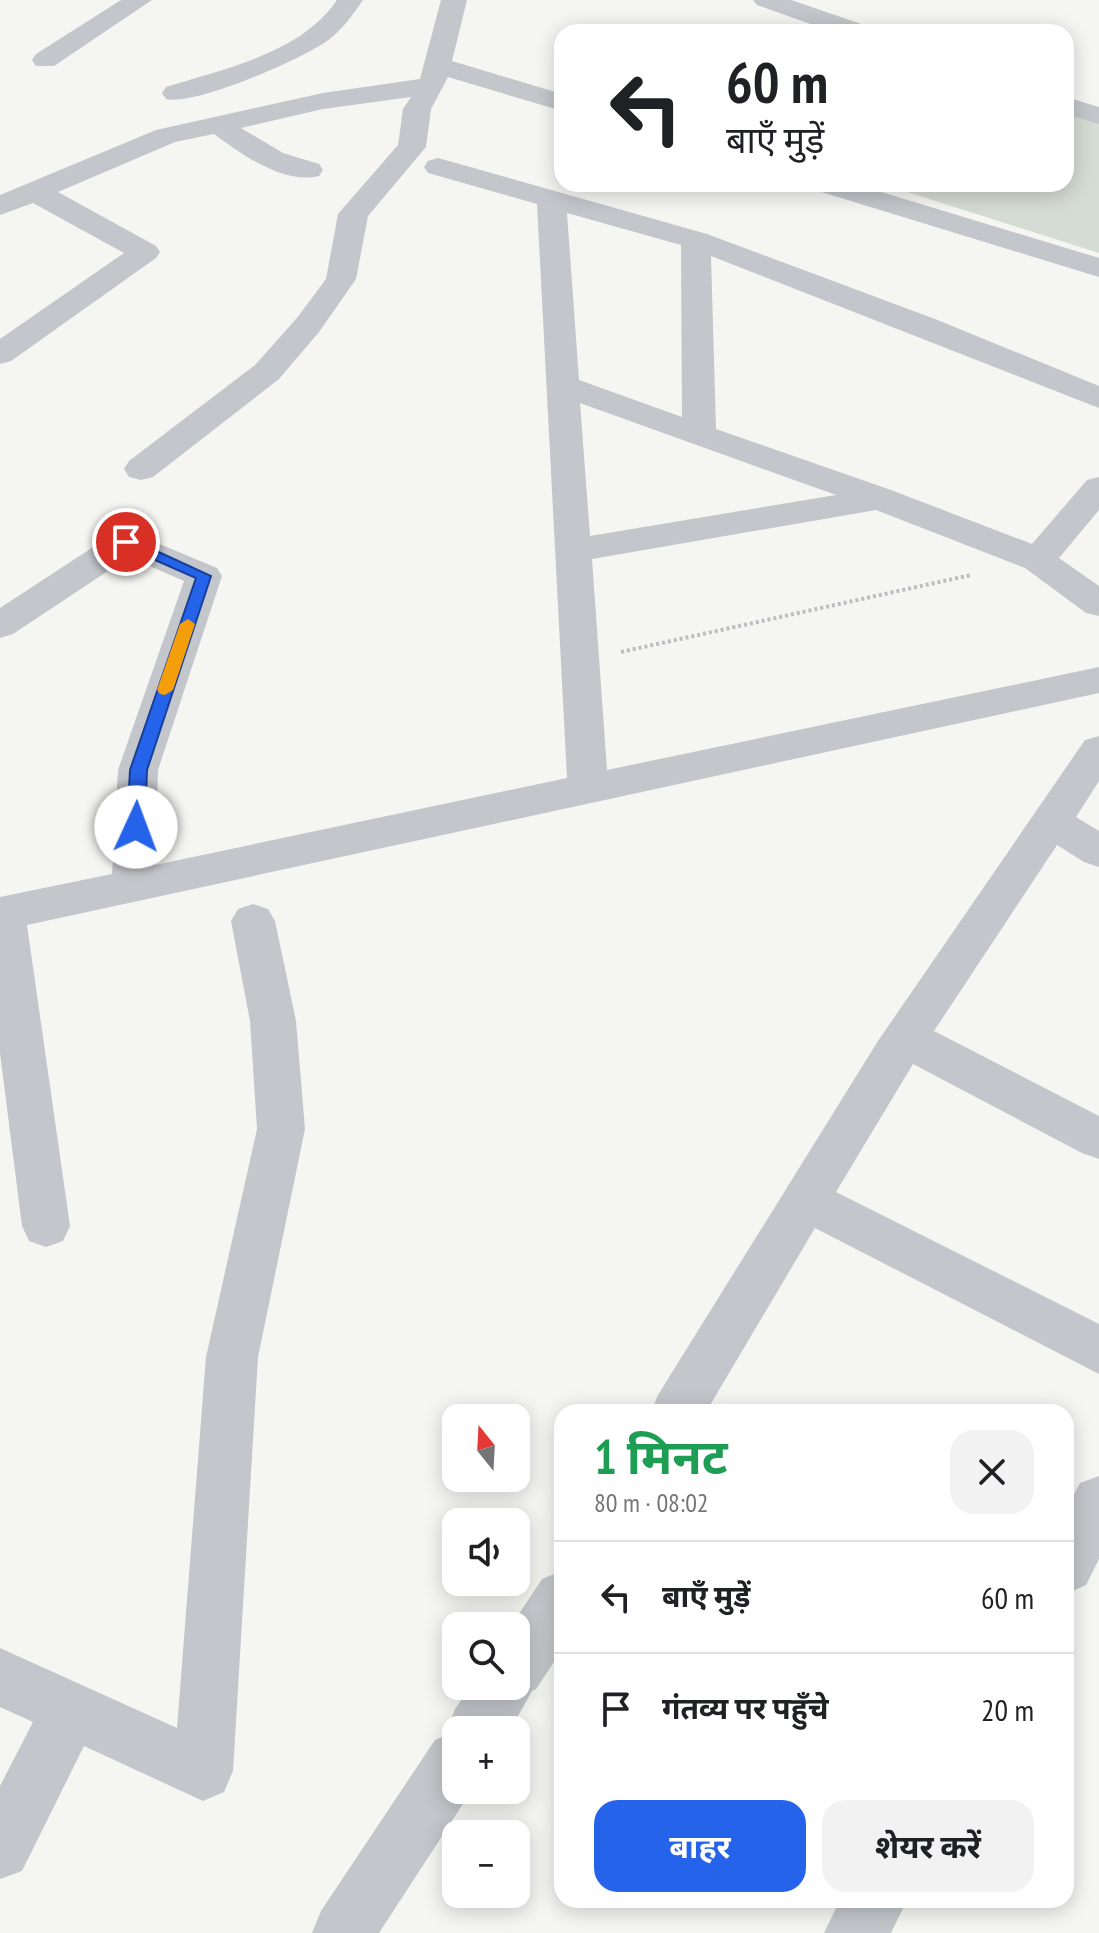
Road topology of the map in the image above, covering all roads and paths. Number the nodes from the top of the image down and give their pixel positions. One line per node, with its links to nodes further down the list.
1 (139, 0): 6 (street)
2 (454, 0): 7 (street)
3 (343, 1): 8 (street)
4 (765, 7): 5 (street)
5 (828, 24)
6 (45, 60)
7 (435, 76): 9 (street); 12 (street); 25 (street)
8 (176, 93)
9 (554, 101)
10 (1074, 108): 11 (street)
11 (1099, 116)
12 (219, 124): 14 (street); 15 (street)
13 (438, 167): 17 (street)
14 (309, 170)
15 (34, 191): 18 (street); 21 (street)
16 (851, 192): 20 (street)
17 (551, 199): 19 (street); 22 (street)
18 (0, 206)
19 (696, 240): 23 (street); 24 (street)
20 (1099, 268)
21 (0, 354)
22 (563, 386): 24 (street); 28 (street)
23 (1099, 398)
24 (699, 434): 27 (street)
25 (141, 469)
26 (1099, 488): 29 (street)
27 (879, 498): 28 (street); 29 (street)
28 (573, 551): 32 (street)
29 (1038, 560): 30 (street); 32 (path)
30 (1099, 604)
31 (0, 625): 38 (street)
32 (580, 661): 35 (street)
33 (1099, 680): 35 (street)
34 (1099, 750): 36 (street)
35 (588, 789): 38 (street)
36 (1051, 821): 37 (street); 41 (street)
37 (1099, 851)
38 (133, 884): 39 (street)
39 (2, 914): 44 (street)
40 (253, 921): 52 (street)
41 (905, 1038): 42 (street); 43 (street)
42 (1099, 1139)
43 (806, 1200): 45 (street); 46 (street)
44 (46, 1226)
45 (1099, 1350)
46 (682, 1404)
47 (1099, 1502): 48 (street)
48 (1074, 1550)
49 (554, 1611): 50 (street)
50 (530, 1648)
51 (0, 1677): 52 (street)
52 (71, 1710): 54 (street)
53 (442, 1782): 56 (street)
54 (0, 1849)
55 (871, 1908): 57 (street)
56 (343, 1933)
57 (855, 1933)

